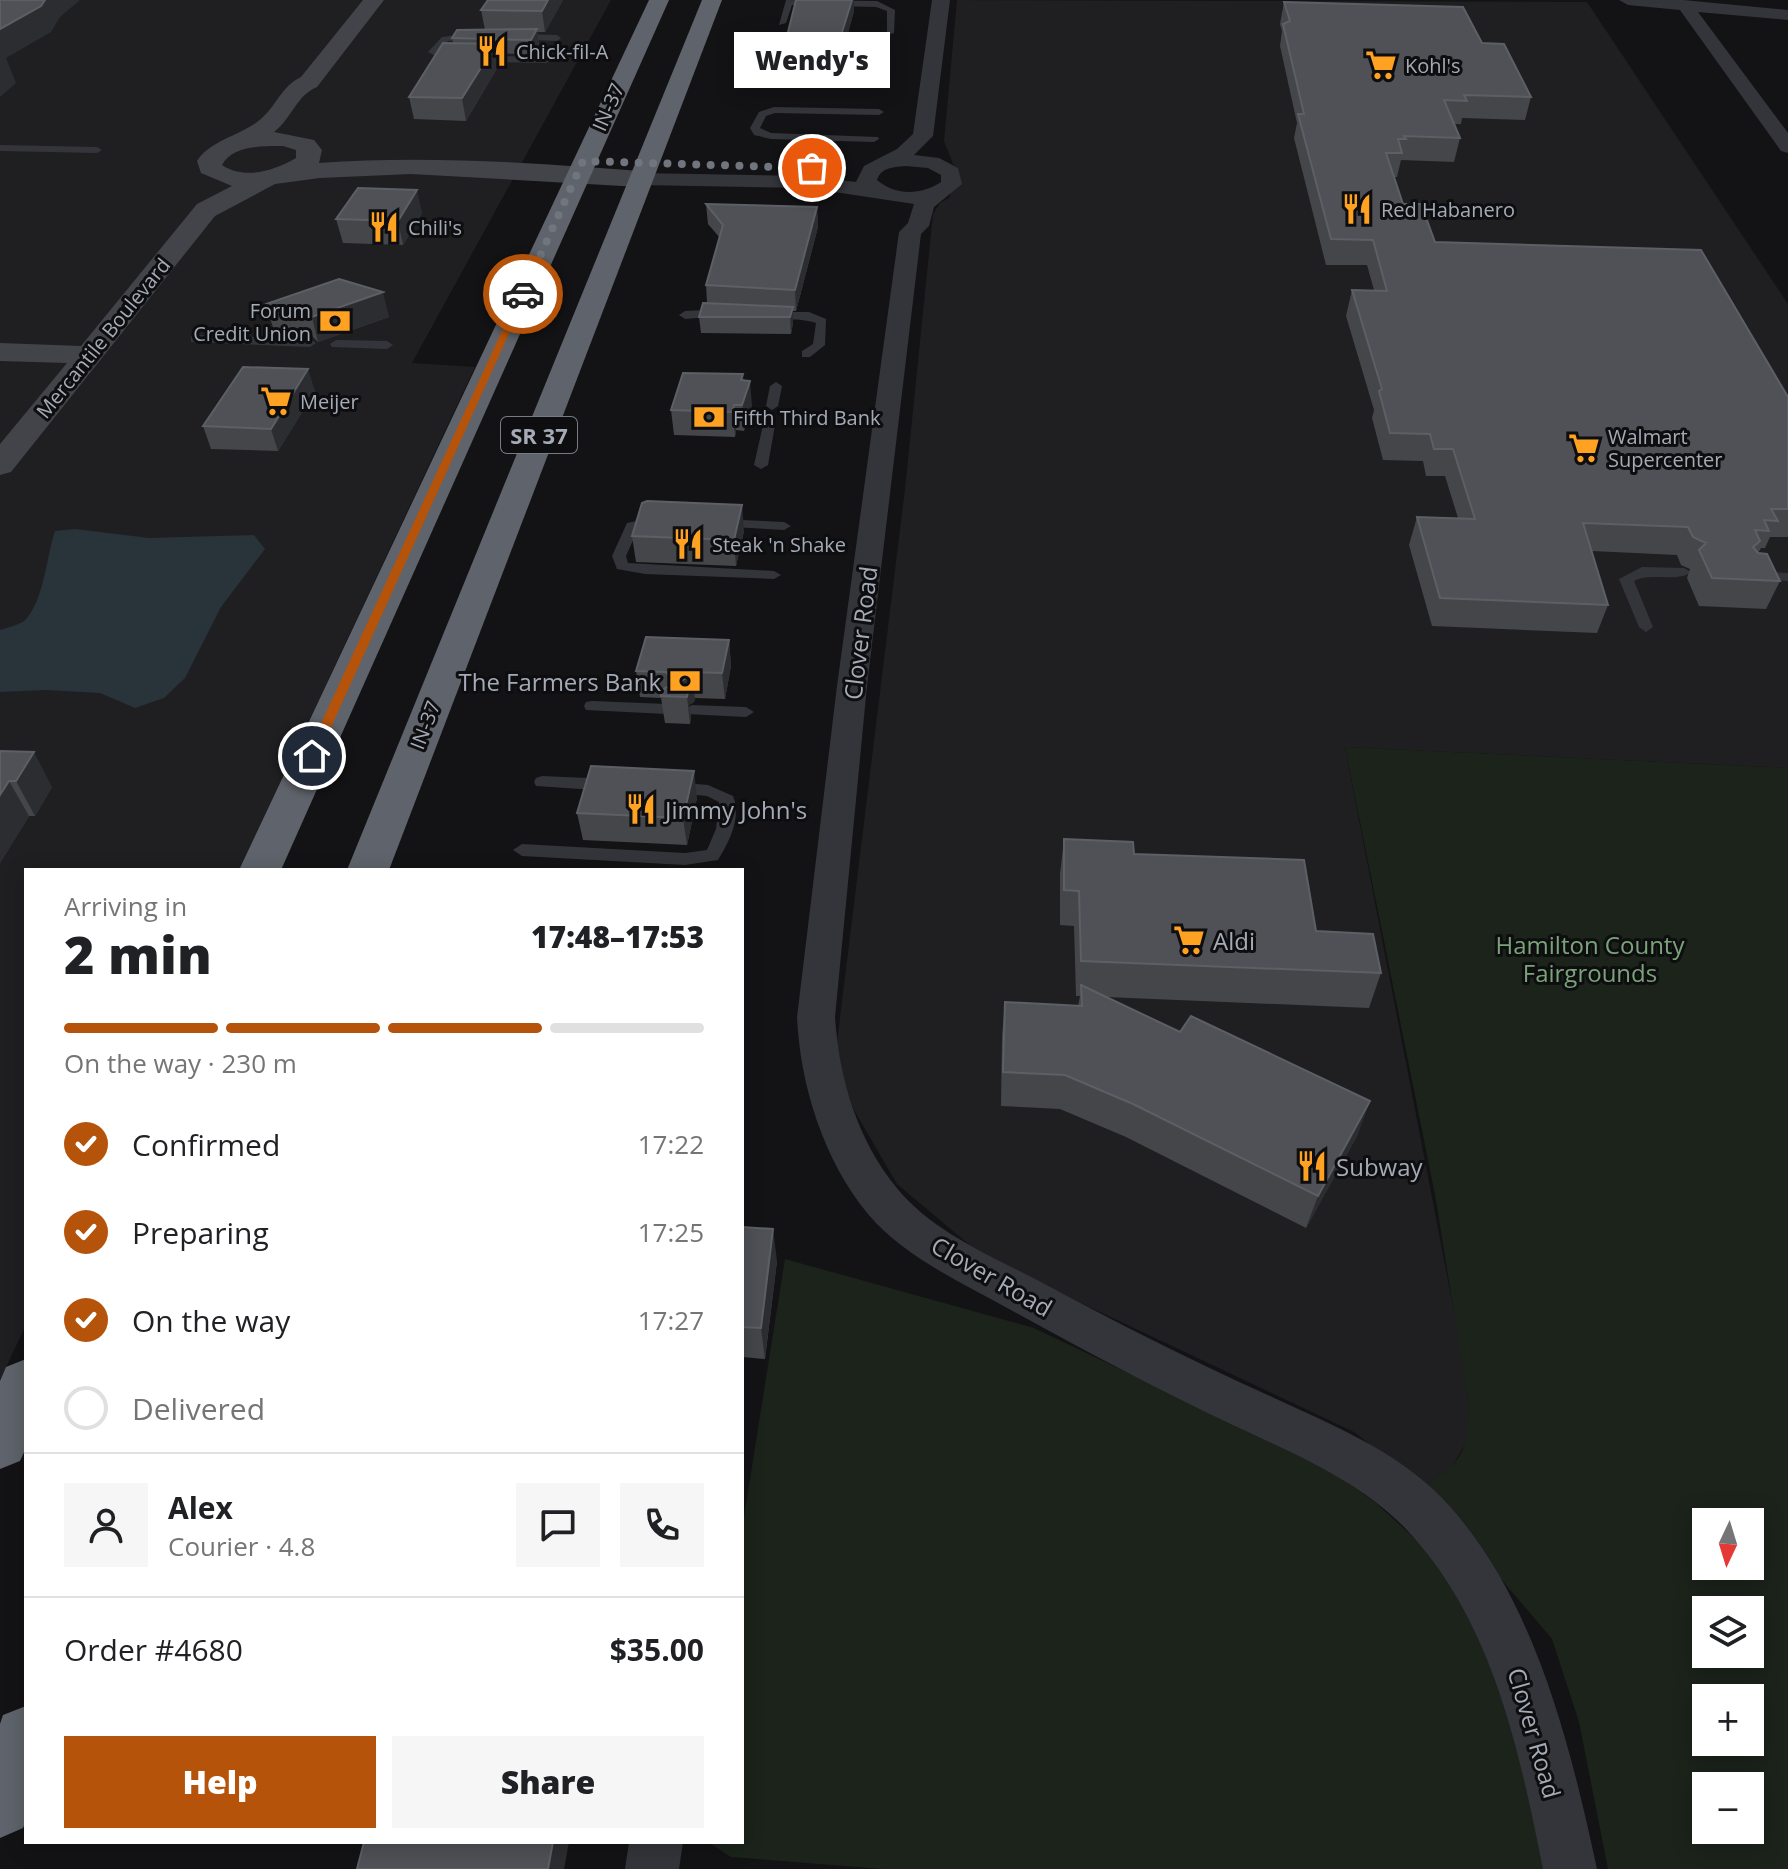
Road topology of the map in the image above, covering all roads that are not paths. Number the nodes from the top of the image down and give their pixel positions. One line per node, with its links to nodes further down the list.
1 (374, 0): 14 (street)
2 (659, 0): 25 (highway, IN-37 / SR 37)
3 (712, 0): 27 (highway, IN-37 / SR 37)
4 (941, 0): 16 (street)
5 (1628, 0): 6 (street)
6 (1686, 6): 7 (street); 20 (street)
7 (1788, 15)
8 (782, 23): 9 (lane)
9 (890, 33)
10 (489, 36): 13 (lane)
11 (501, 36): 12 (lane)
12 (557, 38)
13 (546, 60)
14 (309, 82): 18 (street); 19 (street)
15 (879, 112): 17 (lane)
16 (923, 136): 23 (street); 24 (street)
17 (874, 139)
18 (246, 141): 19 (street); 26 (street)
19 (306, 147): 25 (street); 28 (street, Mercantile Boulevard)
20 (1788, 147)
21 (0, 148): 22 (lane)
22 (97, 150)
23 (880, 165): 24 (street); 27 (street); 29 (street)
24 (943, 166): 30 (street, Clover Road)
25 (580, 168): 27 (street); 28 (street); 64 (highway, IN-37 / SR 37)
26 (213, 171): 28 (street); 31 (street, Mercantile Boulevard)
27 (643, 171): 29 (street); 65 (highway, IN-37 / SR 37)
28 (272, 177): 31 (street, Mercantile Boulevard)
29 (882, 193): 30 (street); 32 (street)
30 (936, 194): 32 (street, Clover Road)
31 (206, 210): 42 (street, Mercantile Boulevard)
32 (910, 232): 72 (street, Clover Road)
33 (744, 314): 35 (lane)
34 (758, 314): 41 (lane)
35 (685, 315)
36 (195, 339): 37 (lane)
37 (310, 343)
38 (336, 344): 39 (lane)
39 (387, 345)
40 (0, 352): 42 (street)
41 (806, 354)
42 (89, 355): 46 (street, Mercantile Boulevard)
43 (776, 386): 44 (lane)
44 (772, 406)
45 (769, 425): 47 (lane)
46 (0, 465)
47 (761, 465)
48 (679, 522): 52 (lane)
49 (709, 523): 50 (lane)
50 (784, 526)
51 (1684, 572): 55 (lane)
52 (774, 575)
53 (1750, 575): 54 (lane)
54 (1788, 577)
55 (1646, 627)
56 (592, 706): 57 (lane)
57 (667, 709)
58 (692, 710): 59 (lane)
59 (746, 712)
60 (542, 782): 61 (lane)
61 (629, 786)
62 (658, 787): 63 (lane)
63 (522, 850)
64 (261, 868)
65 (369, 868)
66 (24, 1389): 67 (highway)
67 (0, 1442)
68 (24, 1743): 69 (highway)
69 (0, 1805)
70 (656, 1844): 71 (street)
71 (652, 1869)
72 (1570, 1869)

